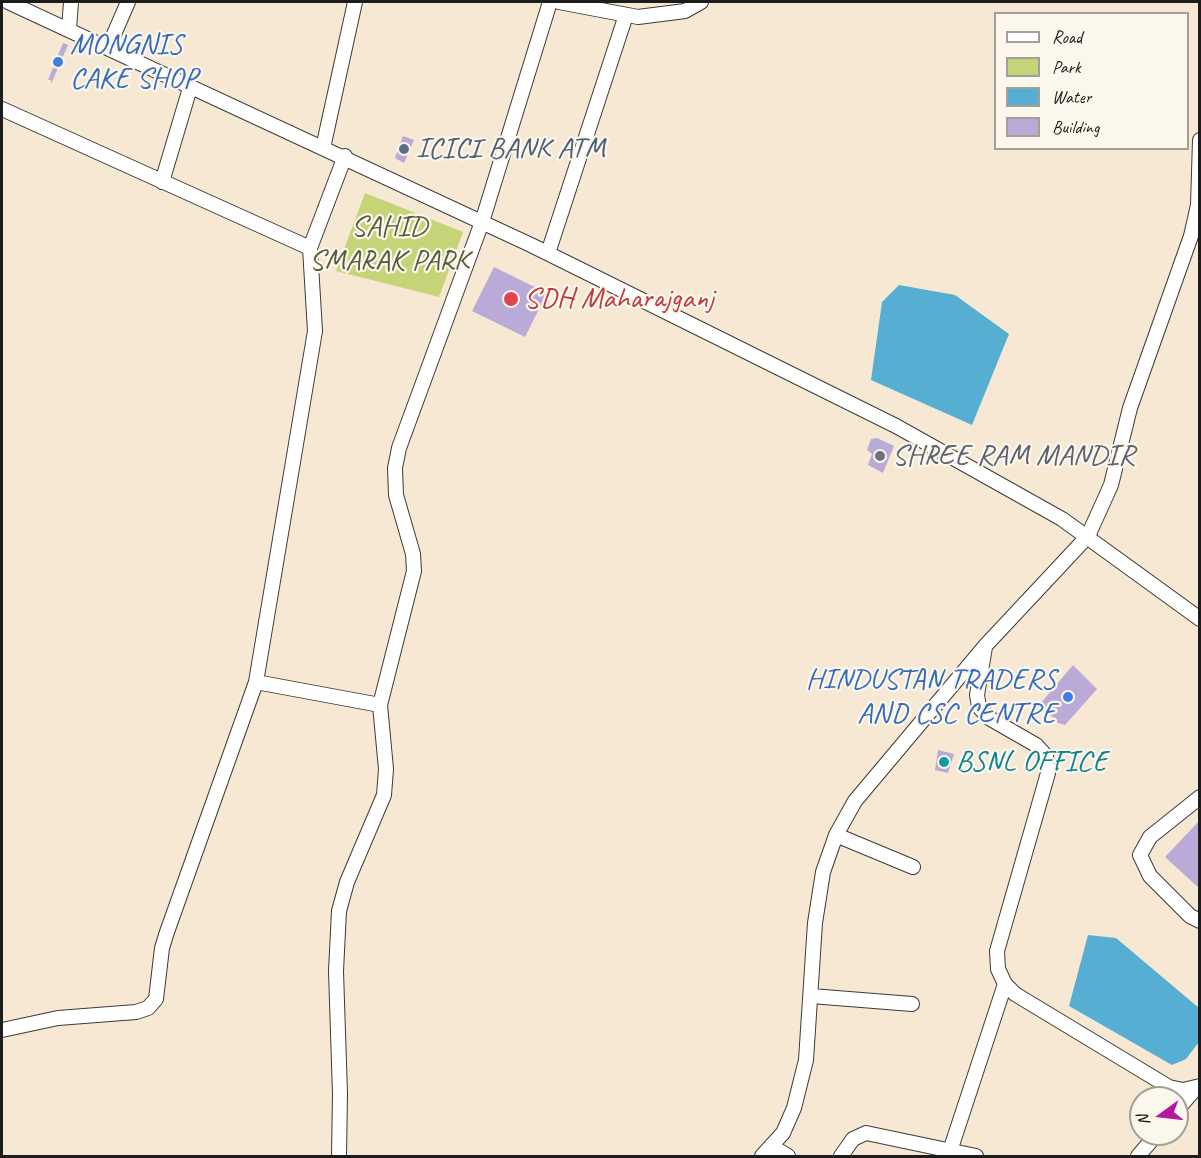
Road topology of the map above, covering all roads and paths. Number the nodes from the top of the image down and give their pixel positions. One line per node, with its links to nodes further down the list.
1 (8, 2): 9 (street)
2 (71, 2): 9 (street)
3 (128, 2): 10 (street)
4 (355, 2): 14 (street)
5 (550, 2): 17 (street)
6 (559, 2): 8 (street)
7 (701, 2): 8 (street)
8 (626, 15): 19 (street)
9 (69, 29): 10 (street)
10 (108, 48): 11 (street)
11 (190, 88): 14 (street); 16 (street)
12 (2, 109): 16 (street)
13 (1200, 140): 20 (street)
14 (323, 148): 15 (street)
15 (345, 156): 17 (street); 18 (street)
16 (162, 182): 18 (street)
17 (482, 222): 19 (street); 24 (street)
18 (310, 248): 23 (street)
19 (548, 253): 20 (street)
20 (1088, 536): 21 (street); 22 (street)
21 (1200, 619)
22 (986, 645): 26 (street); 29 (street)
23 (256, 682): 24 (street); 32 (street)
24 (380, 705): 36 (street)
25 (1200, 797): 28 (street)
26 (836, 835): 27 (street); 30 (street)
27 (912, 867)
28 (1200, 921)
29 (1005, 984): 33 (street); 34 (street)
30 (811, 996): 31 (street); 35 (street)
31 (912, 1004)
32 (2, 1030)
33 (1198, 1087)
34 (950, 1151): 38 (street); 39 (street)
35 (768, 1152): 37 (street)
36 (344, 1156)
37 (788, 1156)
38 (841, 1156)
39 (976, 1156)

